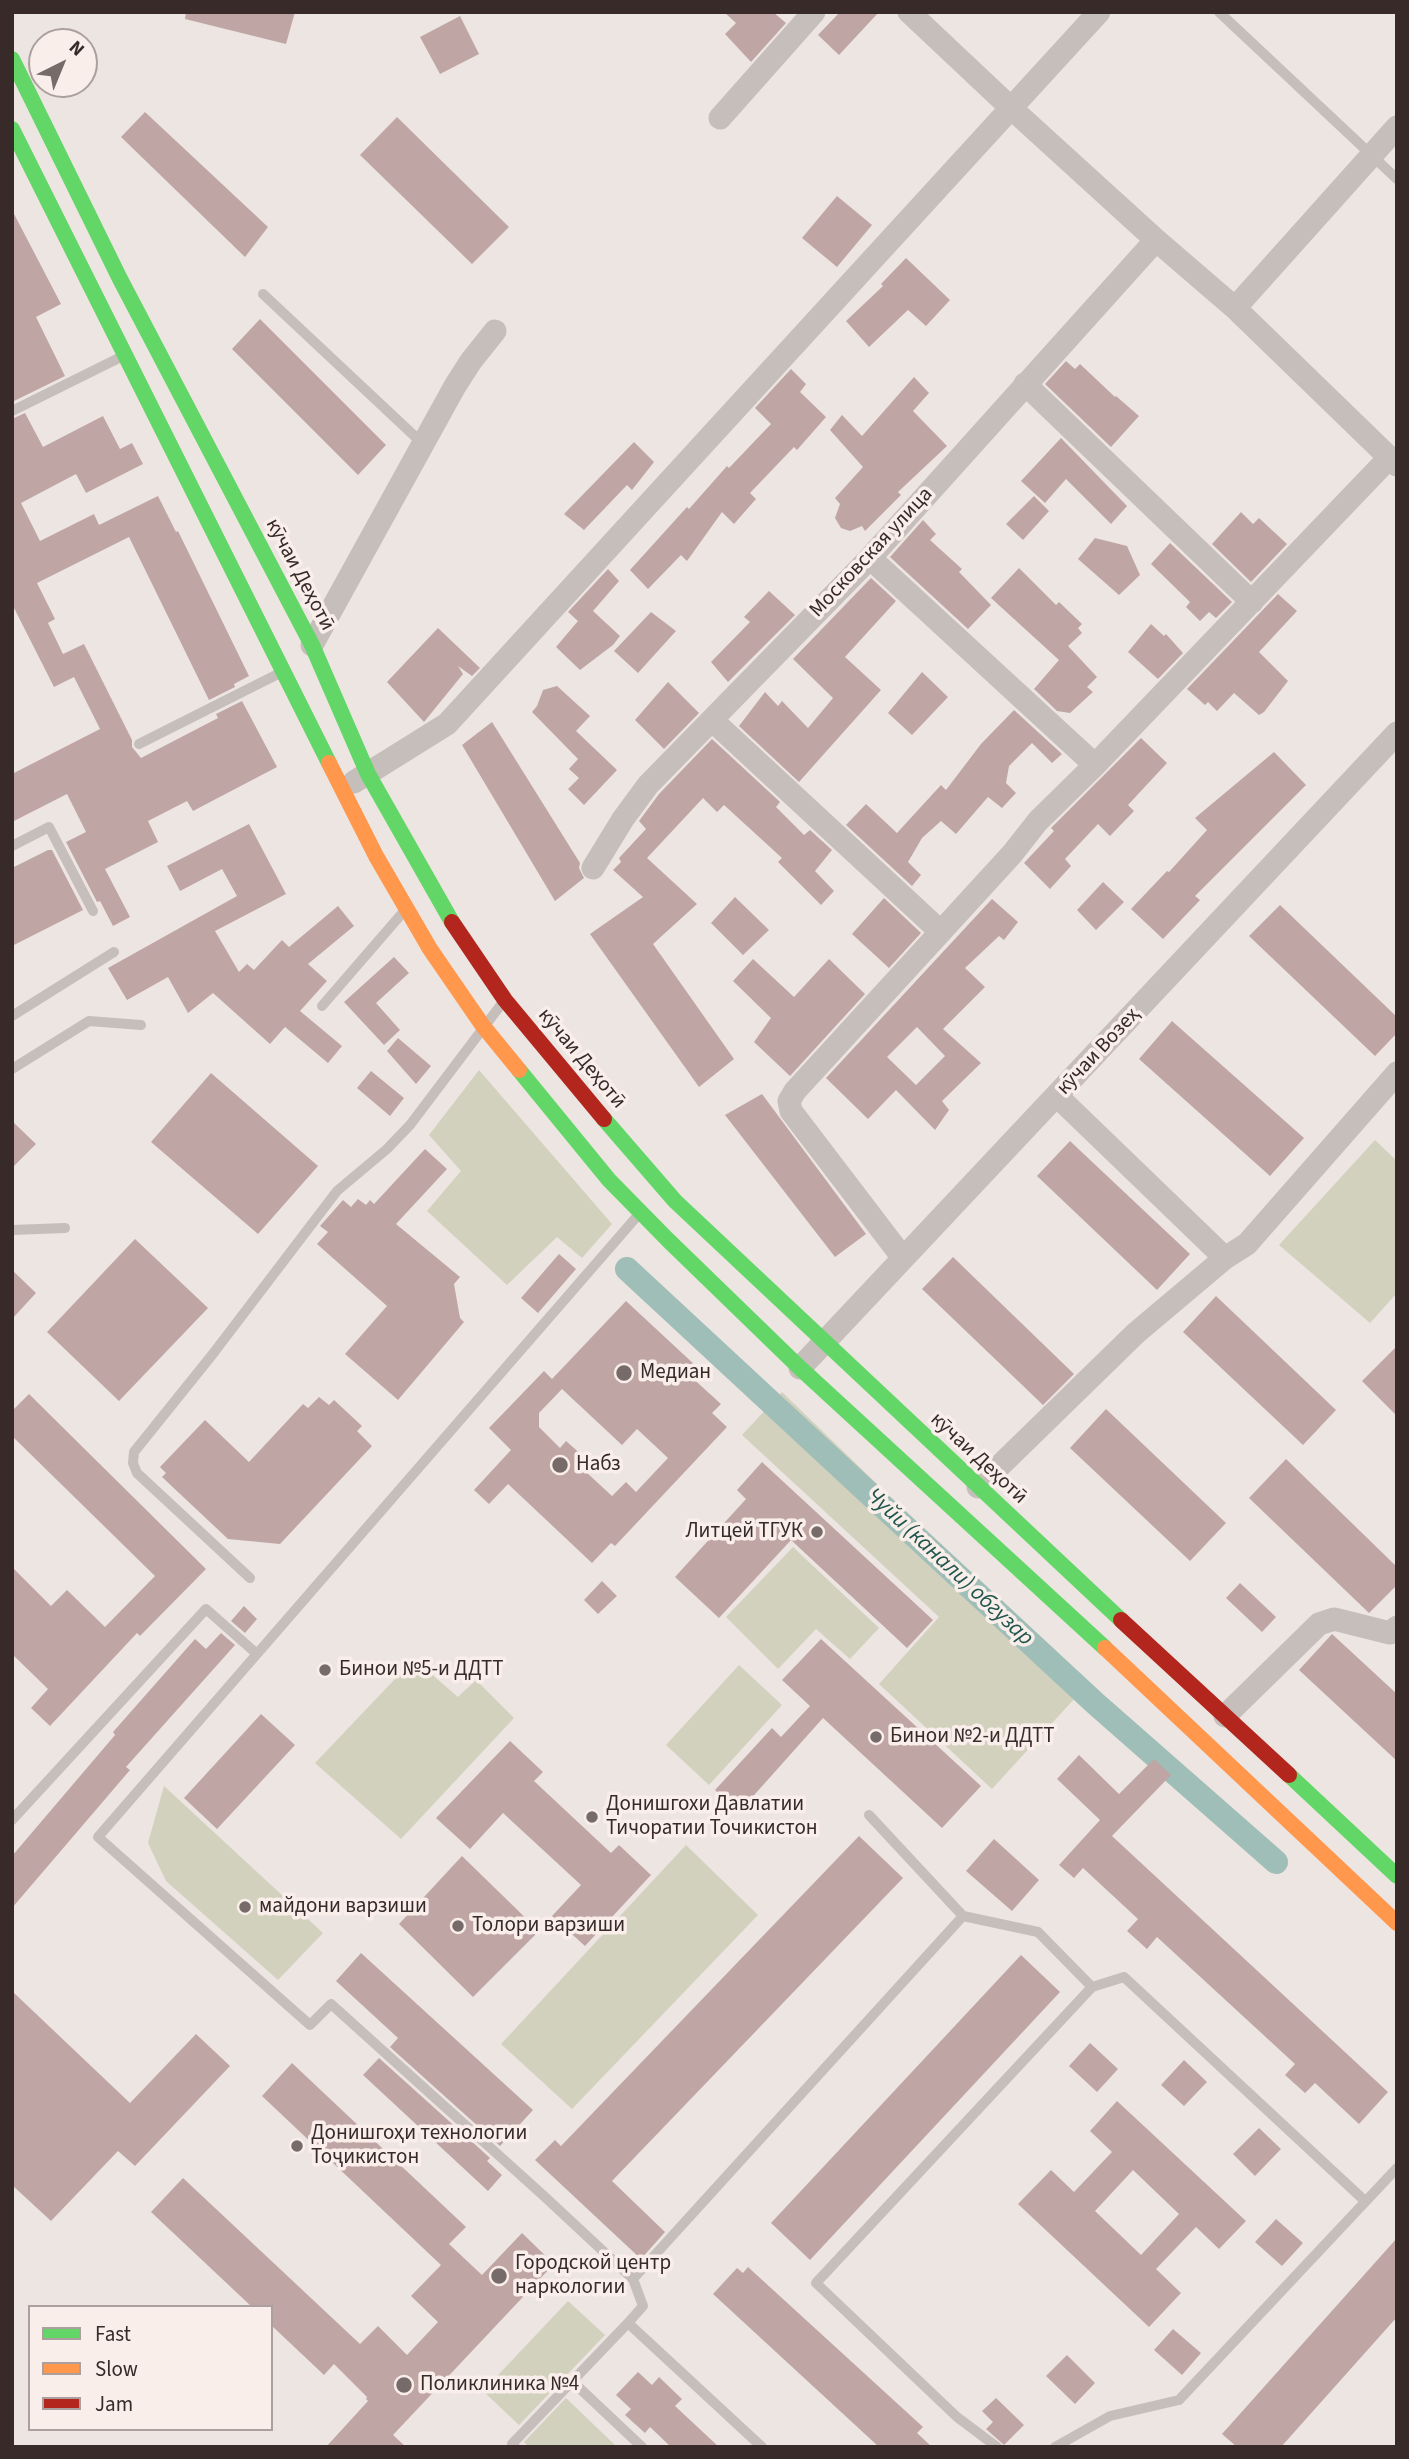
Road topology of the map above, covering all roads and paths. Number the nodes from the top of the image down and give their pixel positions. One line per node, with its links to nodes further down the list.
1 (814, 12): 7 (street)
2 (909, 12): 6 (street)
3 (1099, 12): 6 (street)
4 (1219, 12): 10 (lane)
5 (12, 59): 23 (street, кӯчаи Деҳотӣ)
6 (1011, 108): 12 (street); 29 (street)
7 (720, 118)
8 (1397, 127): 10 (street)
9 (12, 129): 16 (street)
10 (1371, 155): 11 (lane); 14 (street)
11 (1397, 179)
12 (1156, 240): 14 (street); 17 (street, Московская улица)
13 (263, 293): 19 (lane)
14 (1235, 308): 20 (street)
15 (495, 331): 19 (street)
16 (125, 355): 18 (lane); 24 (street)
17 (1025, 384): 21 (street, Московская улица); 22 (street)
18 (12, 411)
19 (423, 444): 23 (street)
20 (1393, 461): 22 (street)
21 (870, 558): 25 (street, Московская улица); 28 (street)
22 (1252, 602): 28 (street)
23 (313, 645): 29 (street, кӯчаи Деҳотӣ)
24 (284, 671): 27 (lane); 30 (street)
25 (712, 720): 32 (street, Московская улица); 35 (street)
26 (1397, 733): 44 (street, кӯчаи Возеҳ)
27 (139, 744)
28 (1095, 765): 35 (street)
29 (368, 774): 30 (street); 37 (street, кӯчаи Деҳотӣ)
30 (342, 788): 33 (street)
31 (12, 846): 34 (lane)
32 (593, 868)
33 (407, 908): 38 (lane); 41 (street)
34 (93, 911)
35 (941, 932): 48 (street)
36 (114, 952): 39 (lane)
37 (505, 1000): 41 (lane); 50 (street, кӯчаи Деҳотӣ)
38 (322, 1006)
39 (12, 1016)
40 (142, 1025): 42 (lane)
41 (484, 1026): 45 (street); 53 (lane)
42 (12, 1069)
43 (1397, 1073): 49 (street)
44 (1057, 1097): 48 (street, кӯчаи Возеҳ); 49 (street)
45 (640, 1212): 51 (street); 55 (lane)
46 (65, 1228): 47 (lane)
47 (12, 1230)
48 (903, 1258): 50 (street, кӯчаи Возеҳ)
49 (1225, 1258): 52 (street)
50 (824, 1343): 51 (street, кӯчаи Возеҳ); 52 (street, кӯчаи Деҳотӣ)
51 (800, 1368): 61 (street)
52 (978, 1488): 56 (street, кӯчаи Деҳотӣ)
53 (250, 1578)
54 (1397, 1627): 56 (street)
55 (257, 1654): 58 (lane); 67 (lane)
56 (1225, 1716): 59 (street, кӯчаи Деҳотӣ)
57 (869, 1815): 62 (lane)
58 (12, 1820)
59 (1397, 1876)
60 (1397, 1888): 61 (street)
61 (1379, 1906): 63 (street)
62 (963, 1916): 64 (lane); 67 (lane)
63 (1397, 1923)
64 (1092, 1987): 66 (lane); 73 (lane)
65 (1397, 2168): 66 (lane)
66 (1365, 2201): 74 (lane)
67 (633, 2279): 68 (lane)
68 (628, 2323): 69 (lane); 72 (lane)
69 (573, 2382): 70 (lane); 71 (lane)
70 (515, 2447)
71 (642, 2447)
72 (762, 2447)
73 (997, 2447)
74 (1055, 2447)

